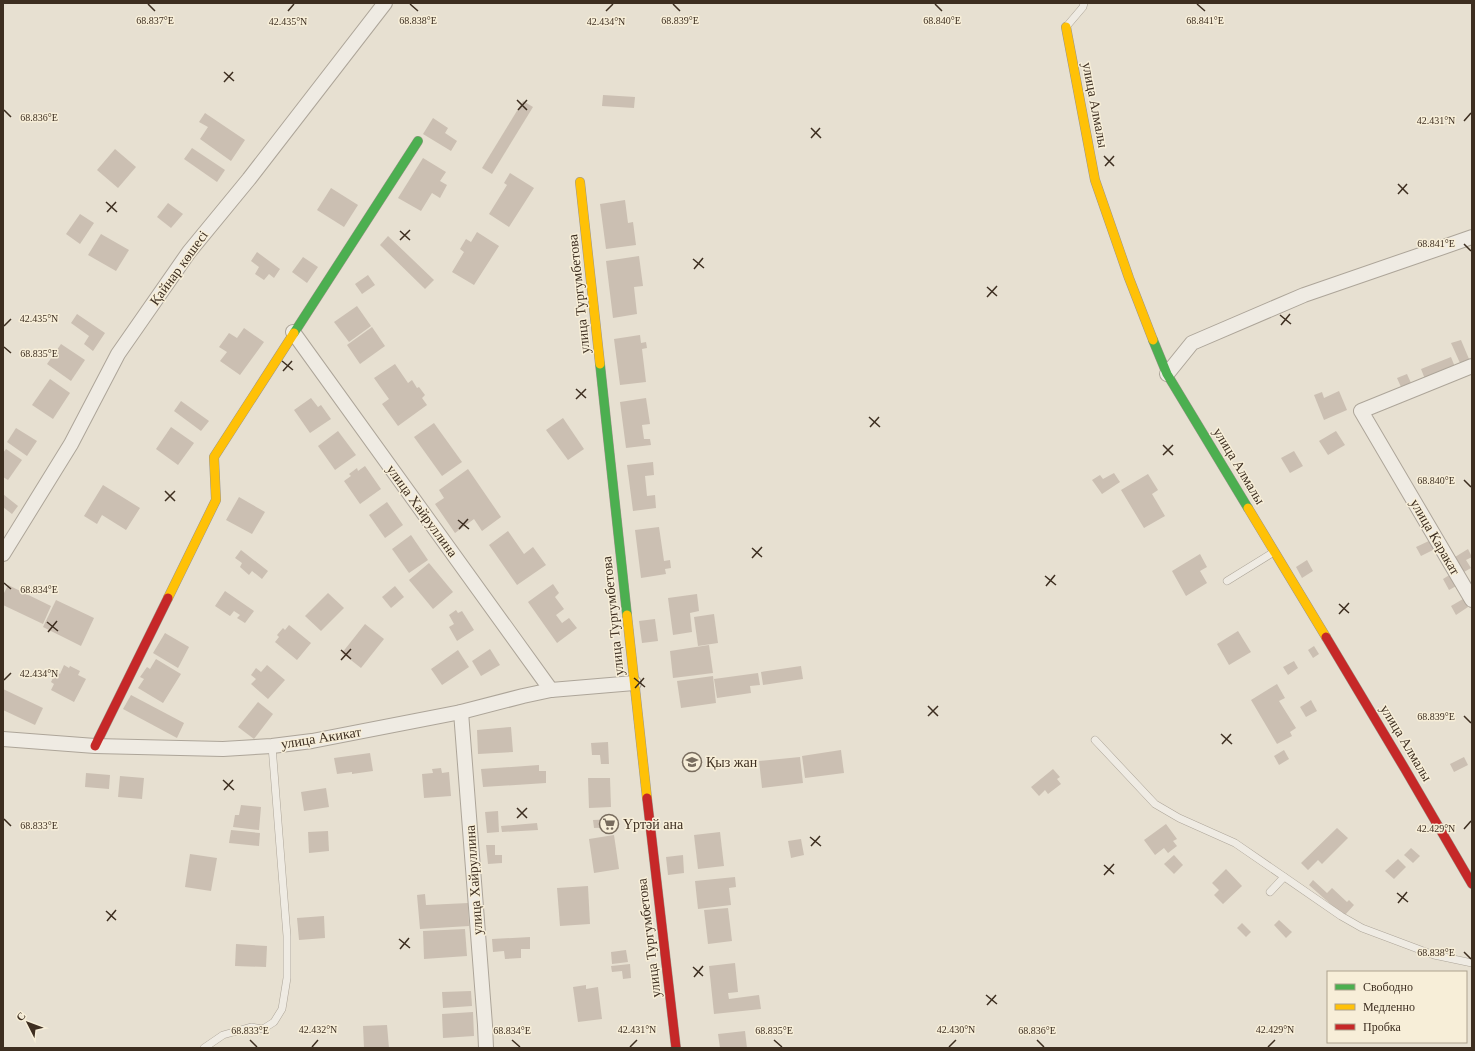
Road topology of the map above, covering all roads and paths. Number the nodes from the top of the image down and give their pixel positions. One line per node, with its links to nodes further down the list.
1 (385, 3): 11 (street, Қайнар көшесі)
2 (1084, 3): 3 (lane)
3 (1066, 27): 9 (street, улица Алмалы)
4 (418, 141): 7 (street)
5 (580, 182): 14 (street, улица Тургумбетова)
6 (1472, 237): 9 (street)
7 (293, 332): 15 (street, улица Хайруллина); 19 (street)
8 (1472, 366): 13 (street, улица Каракат)
9 (1167, 374): 10 (street, улица Алмалы)
10 (1274, 551): 12 (lane); 22 (street, улица Алмалы)
11 (3, 554)
12 (1227, 580)
13 (1472, 600)
14 (634, 683): 15 (street, улица Акикат); 27 (street, улица Тургумбетова)
15 (550, 690): 16 (street, улица Акикат)
16 (461, 712): 20 (street, улица Акикат); 26 (street, улица Хайруллина)
17 (3, 739): 19 (street, улица Акикат)
18 (1095, 740): 21 (lane)
19 (95, 746): 20 (street, улица Акикат)
20 (272, 746): 25 (lane)
21 (1284, 877): 23 (lane); 24 (lane)
22 (1472, 884)
23 (1270, 892)
24 (1472, 963)
25 (204, 1048)
26 (486, 1048)
27 (676, 1048)

